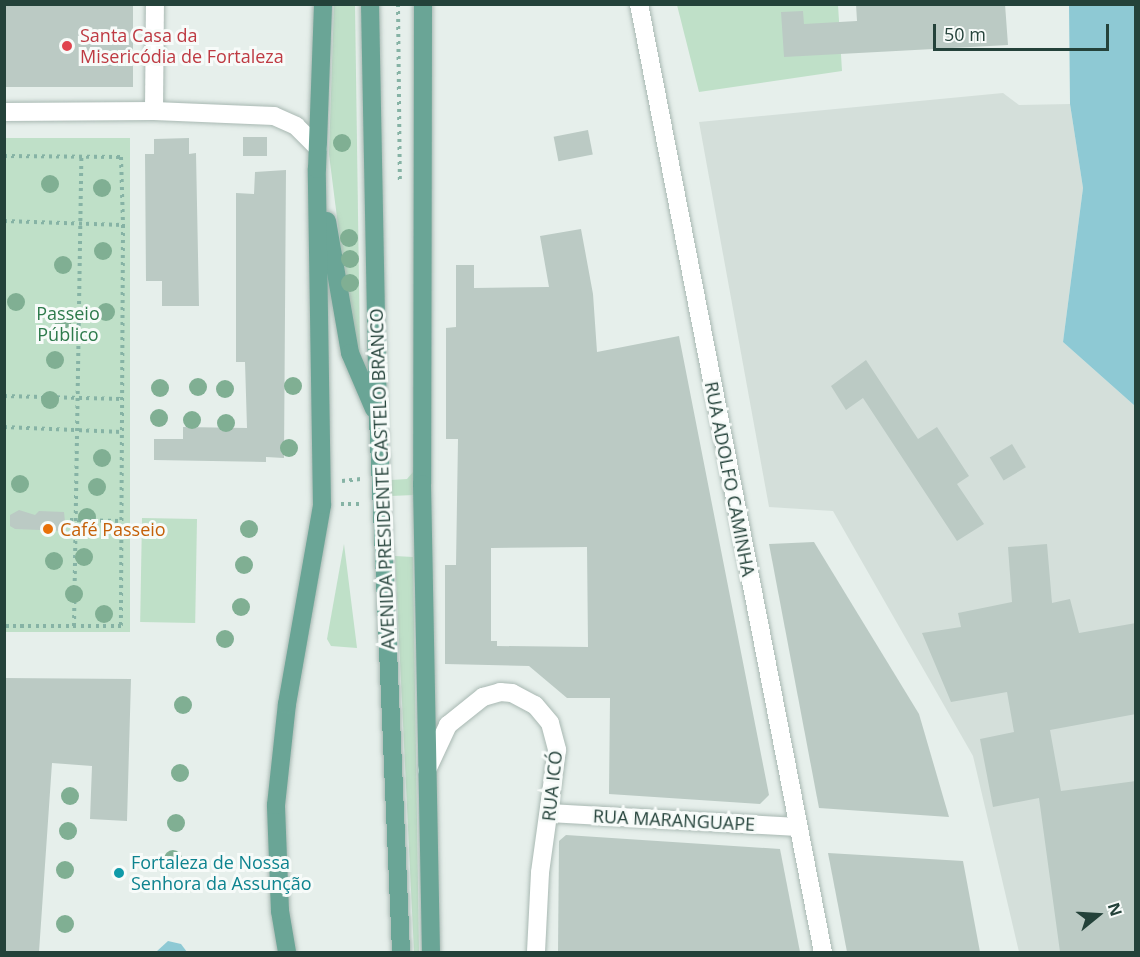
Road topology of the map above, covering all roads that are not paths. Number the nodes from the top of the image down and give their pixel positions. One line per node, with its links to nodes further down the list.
1 (156, 4): 6 (street)
2 (322, 4): 8 (main road)
3 (370, 4): 10 (main road, AVENIDA PRESIDENTE CASTELO BRANCO)
4 (423, 4): 11 (main road, AVENIDA PRESIDENTE CASTELO BRANCO)
5 (639, 4): 13 (street, RUA ADOLFO CAMINHA)
6 (154, 111): 7 (street); 8 (street)
7 (4, 112)
8 (318, 148): 9 (main road)
9 (317, 169): 10 (main road); 14 (main road)
10 (378, 418): 15 (main road, AVENIDA PRESIDENTE CASTELO BRANCO)
11 (426, 772): 12 (street, RUA ICÓ); 16 (main road, AVENIDA PRESIDENTE CASTELO BRANCO)
12 (549, 813): 13 (street, RUA MARANGUAPE); 17 (street, RUA ICÓ)
13 (798, 827): 18 (street, RUA ADOLFO CAMINHA)
14 (287, 952)
15 (401, 952)
16 (430, 952)
17 (536, 952)
18 (823, 952)

